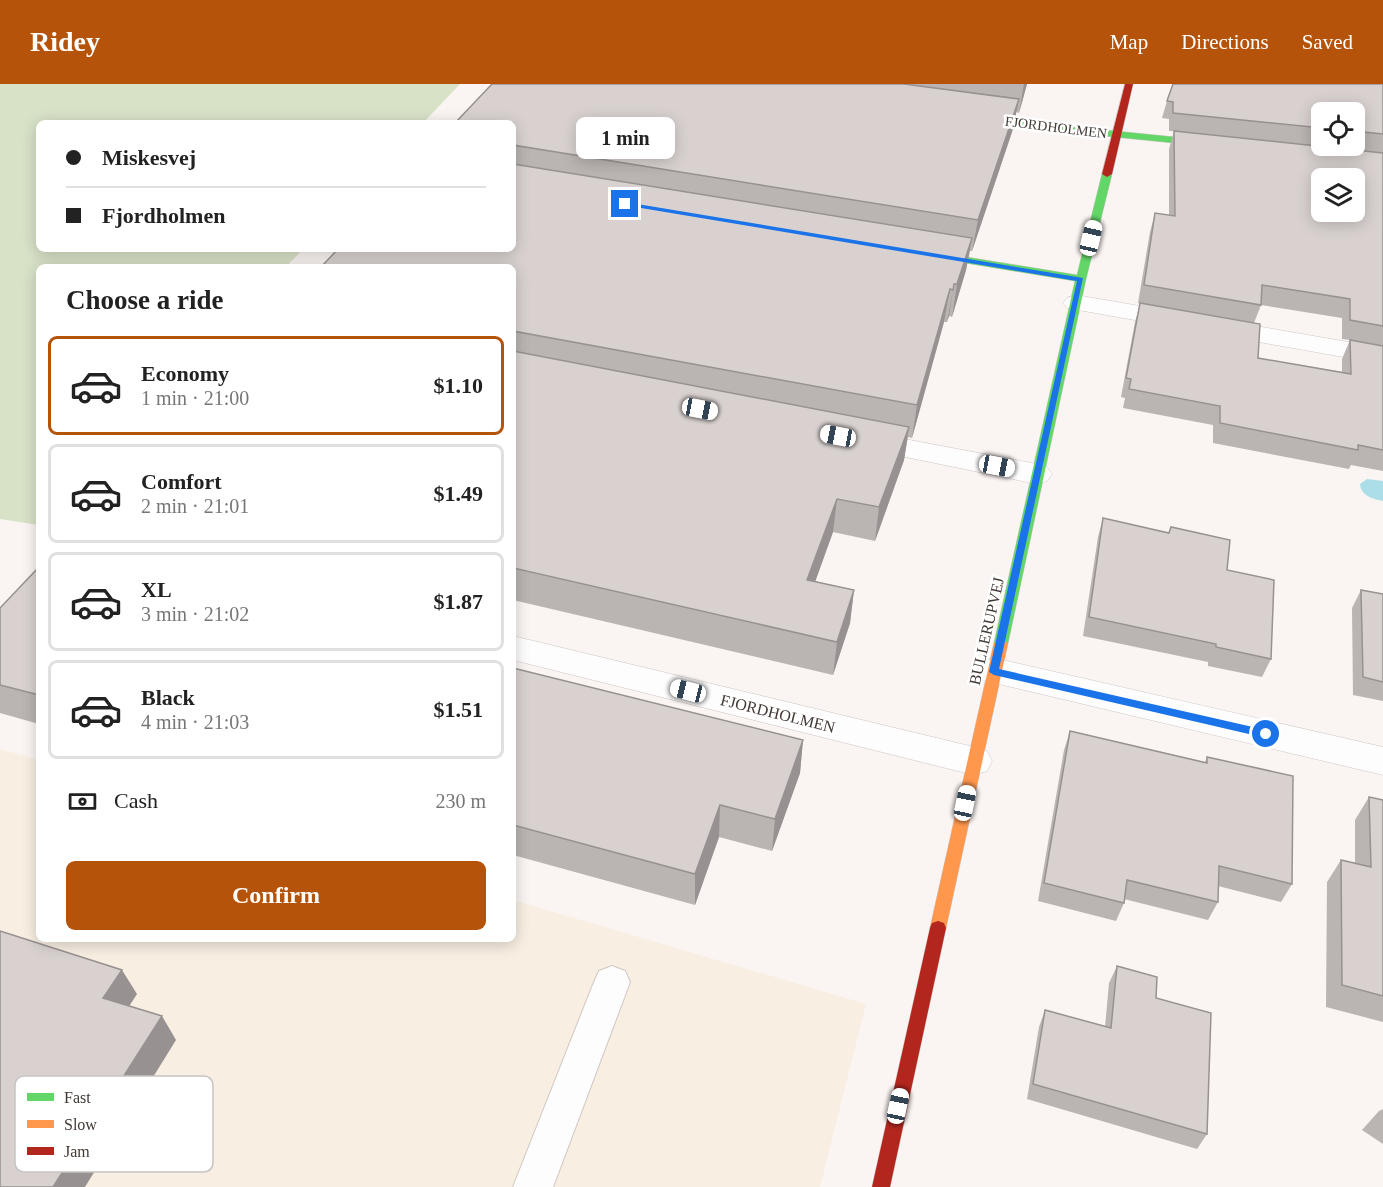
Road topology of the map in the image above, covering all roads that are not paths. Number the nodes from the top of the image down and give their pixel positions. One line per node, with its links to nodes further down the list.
1 (1129, 84): 3 (street, BULLERUPVEJ)
2 (954, 114): 3 (street, FJORDHOLMEN)
3 (1116, 134): 4 (street, FJORDHOLMEN); 6 (street, BULLERUPVEJ)
4 (1233, 146)
5 (908, 251): 6 (street)
6 (1078, 291): 7 (street); 9 (street, BULLERUPVEJ)
7 (1383, 356)
8 (838, 436): 9 (street)
9 (1038, 474): 11 (street, BULLERUPVEJ)
10 (516, 649): 12 (street, FJORDHOLMEN)
11 (994, 672): 12 (street, BULLERUPVEJ); 13 (street)
12 (974, 761): 16 (street, BULLERUPVEJ)
13 (1383, 761)
14 (612, 982): 15 (lane)
15 (533, 1187)
16 (881, 1187)

